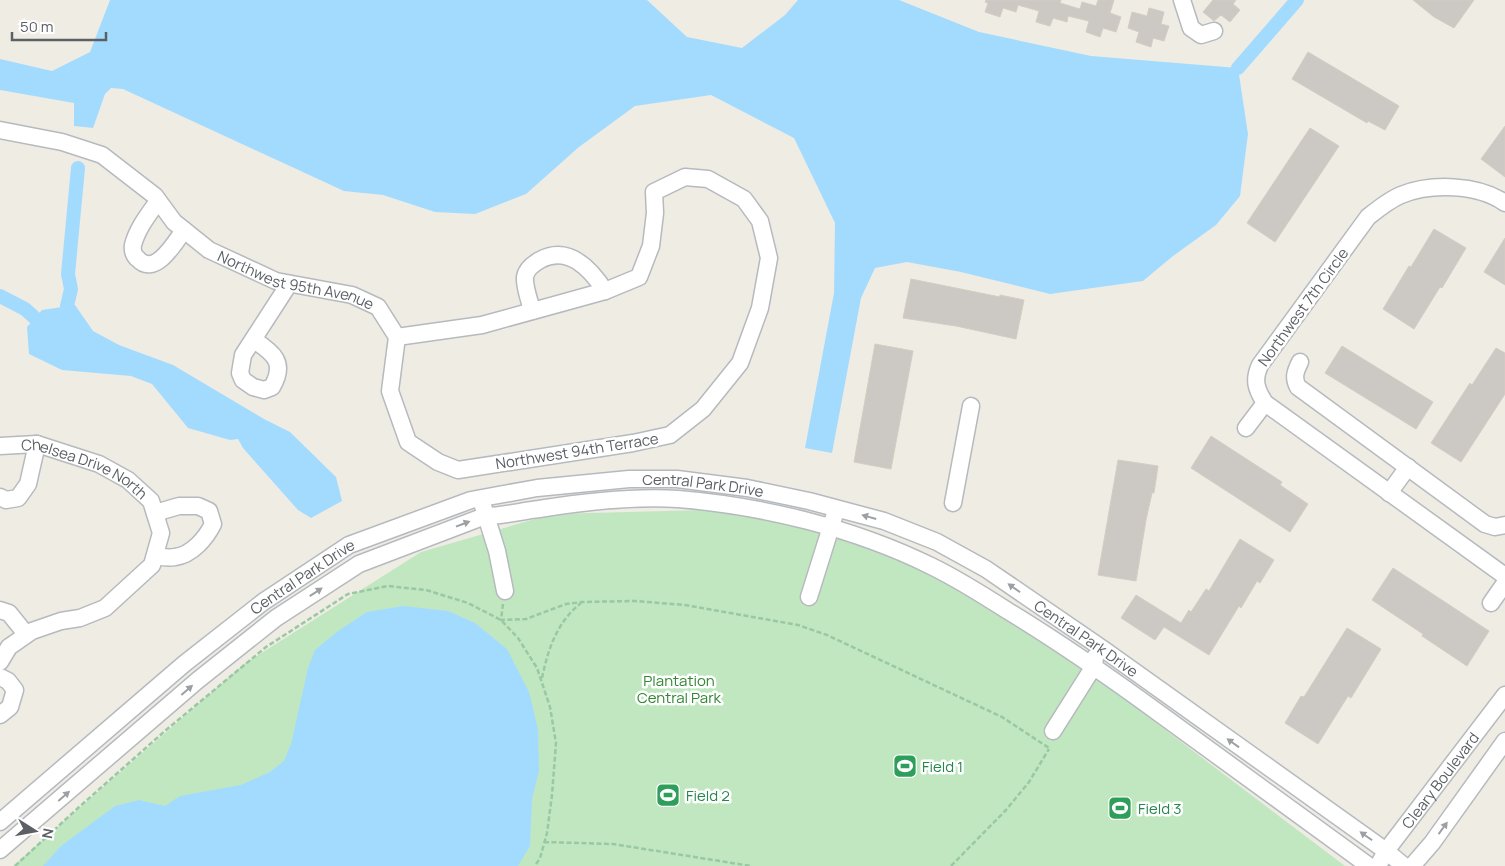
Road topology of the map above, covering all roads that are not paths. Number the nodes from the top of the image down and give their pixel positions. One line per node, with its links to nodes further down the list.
1 (1182, 0): 2 (street)
2 (1214, 31)
3 (0, 130): 4 (street, Northwest 95th Avenue)
4 (158, 201): 6 (street, Northwest 95th Avenue); 6 (street)
5 (1505, 203): 13 (street, Northwest 7th Circle)
6 (184, 230): 7 (street, Northwest 95th Avenue)
7 (289, 284): 10 (street, Northwest 95th Avenue); 11 (street)
8 (605, 291): 9 (street); 9 (street); 10 (street, Northwest 94th Terrace)
9 (532, 311): 10 (street)
10 (397, 337)
11 (254, 340)
12 (1300, 362): 18 (street)
13 (1265, 403): 15 (street); 19 (street)
14 (971, 406): 22 (street)
15 (1246, 428)
16 (37, 444): 17 (street, Chelsea Drive North); 20 (street); 24 (street, Chelsea Drive North)
17 (0, 446)
18 (1408, 467): 19 (street); 26 (street)
19 (1389, 493): 29 (street)
20 (0, 497)
21 (481, 498): 23 (street, Central Park Drive); 25 (street); 44 (street, Central Park Drive)
22 (953, 503)
23 (836, 508): 27 (street); 36 (street, Central Park Drive, one-way to 23)
24 (155, 513): 28 (street, Chelsea Drive North); 28 (street)
25 (485, 516): 27 (street, Central Park Drive); 31 (street); 45 (street, Central Park Drive, one-way to 25)
26 (1505, 525)
27 (832, 527): 32 (street); 38 (street, Central Park Drive)
28 (155, 556): 35 (street, Chelsea Drive North)
29 (1505, 576)
30 (1505, 583): 33 (street)
31 (506, 591)
32 (809, 597)
33 (1491, 603)
34 (0, 610): 35 (street)
35 (26, 634): 37 (street, Chelsea Drive North)
36 (1097, 645): 38 (street); 46 (street, Central Park Drive, one-way to 36)
37 (2, 653)
38 (1094, 666): 42 (street); 47 (street, Central Park Drive)
39 (0, 677): 41 (street)
40 (1505, 695): 46 (street, Cleary Boulevard)
41 (0, 715)
42 (1054, 731)
43 (1505, 742): 50 (street, Cleary Boulevard, one-way to 43)
44 (0, 822)
45 (0, 850)
46 (1386, 851): 48 (street, Cleary Boulevard); 49 (street, Central Park Drive)
47 (1369, 866)
48 (1378, 866)
49 (1404, 866)
50 (1412, 866)

